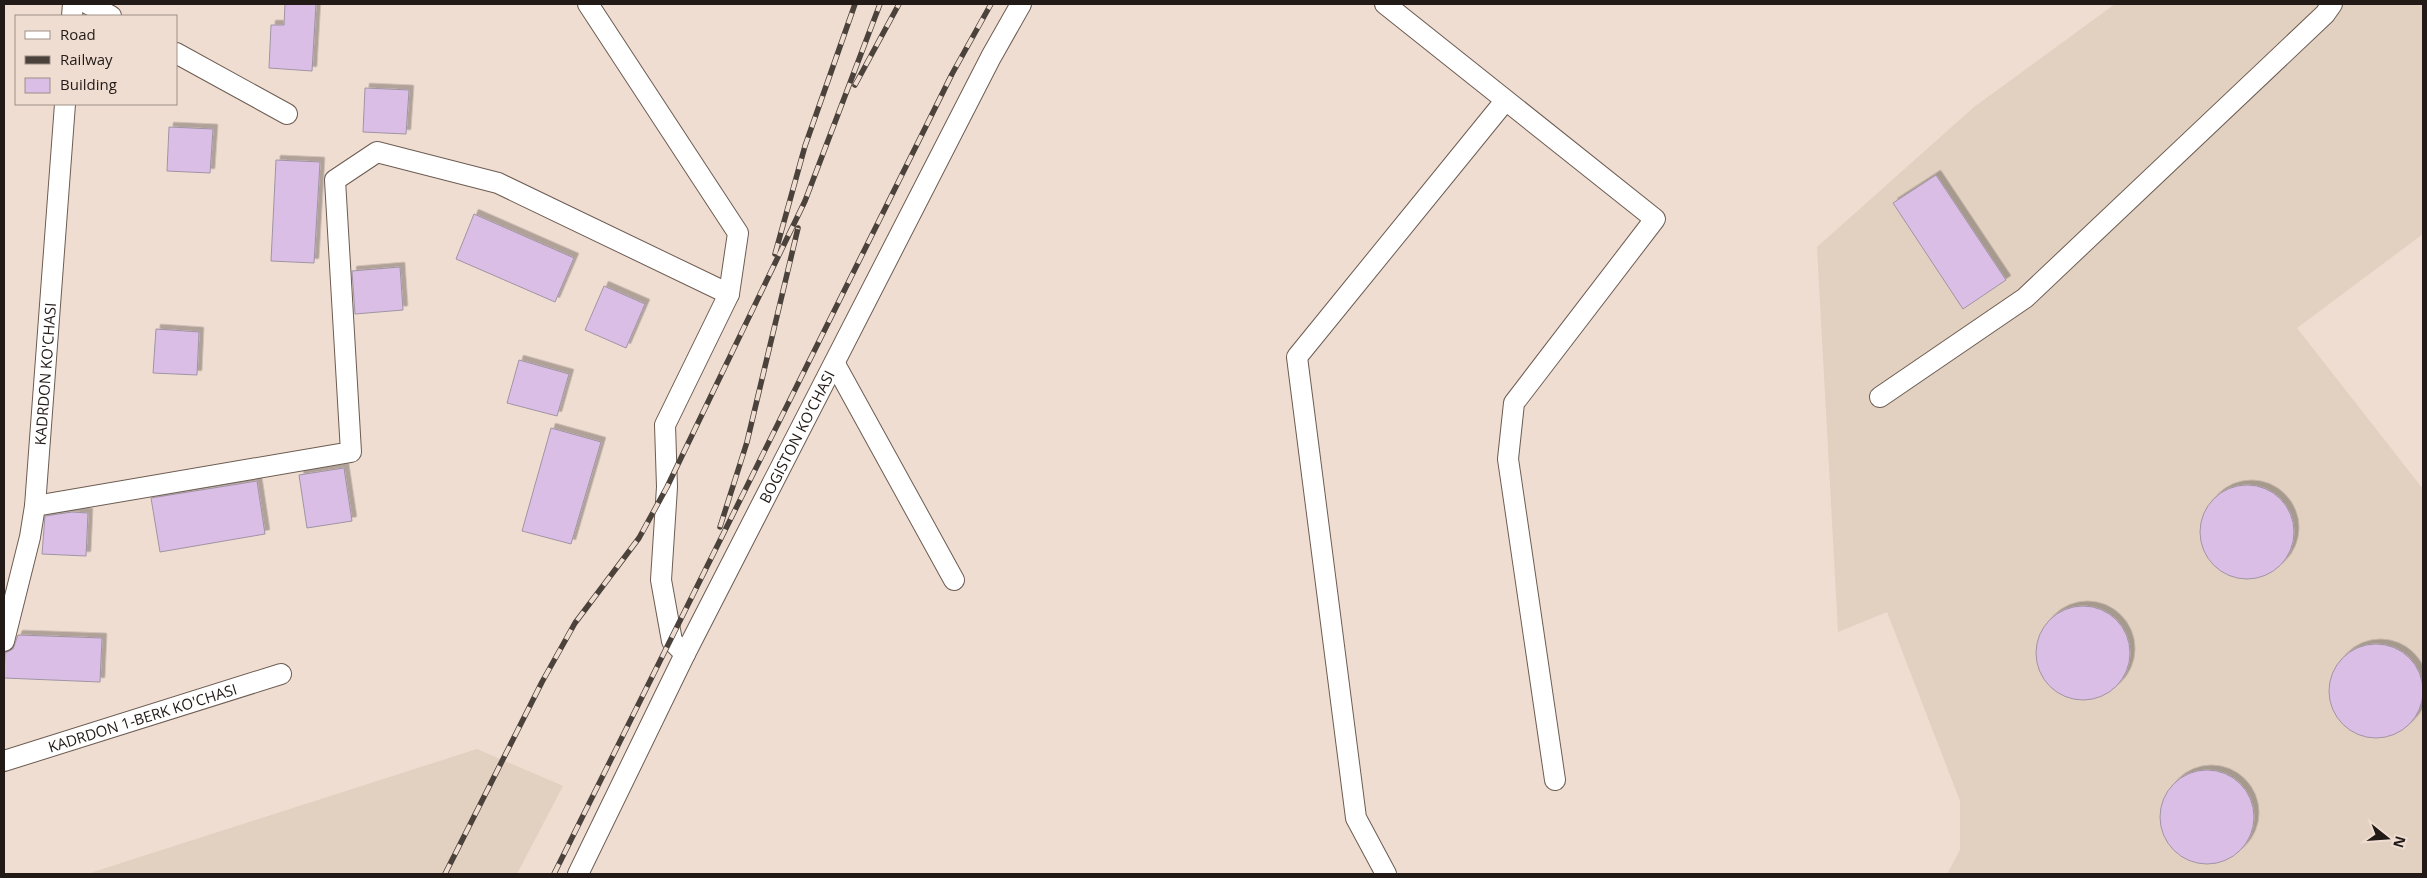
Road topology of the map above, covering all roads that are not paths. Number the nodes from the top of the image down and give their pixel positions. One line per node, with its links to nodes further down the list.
1 (88, 4): 6 (street)
2 (588, 4): 11 (street)
3 (1021, 4): 12 (street, BOGISTON KO'CHASI)
4 (1385, 4): 8 (street)
5 (2332, 4): 13 (street)
6 (109, 15)
7 (178, 53): 10 (street)
8 (1505, 101): 20 (street); 22 (street)
9 (65, 105): 14 (street, KADRDON KO'CHASI)
10 (287, 114)
11 (729, 294): 14 (street); 17 (street)
12 (835, 364): 15 (street); 17 (street, BOGISTON KO'CHASI)
13 (1880, 397)
14 (35, 506): 16 (street, KADRDON KO'CHASI)
15 (954, 580)
16 (4, 641)
17 (684, 654): 21 (street, BOGISTON KO'CHASI)
18 (281, 674): 19 (street, KADRDON 1-BERK KO'CHASI)
19 (4, 761)
20 (1554, 780)
21 (578, 874)
22 (1386, 874)

